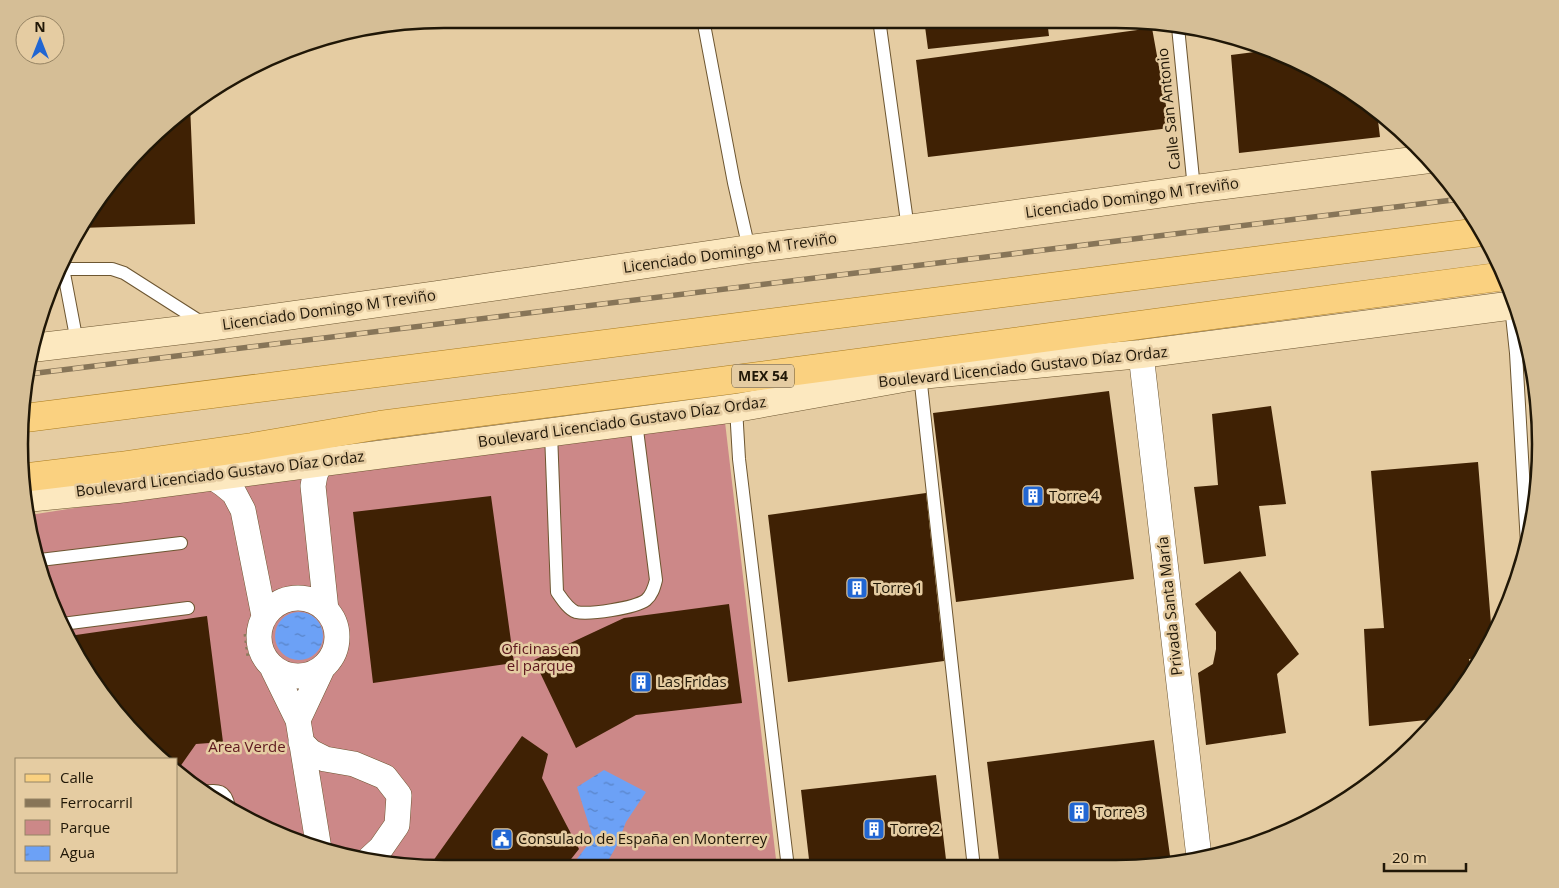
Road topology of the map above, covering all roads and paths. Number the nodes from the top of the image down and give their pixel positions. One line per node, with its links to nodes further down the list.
1 (706, 28): 8 (lane)
2 (879, 28): 6 (lane)
3 (1179, 33): 5 (lane, Calle San Antonio)
4 (1421, 161): 5 (main road, Licenciado Domingo M Treviño)
5 (1194, 189): 6 (main road, Licenciado Domingo M Treviño)
6 (908, 229): 8 (main road, Licenciado Domingo M Treviño)
7 (1474, 233): 20 (main road)
8 (749, 249): 13 (main road, Licenciado Domingo M Treviño)
9 (66, 269): 13 (lane)
10 (64, 274): 15 (lane)
11 (1497, 277): 25 (main road, Boulevard Licenciado Gustavo Díaz Ordaz / MEX 54)
12 (1508, 307): 17 (main road, Boulevard Licenciado Gustavo Díaz Ordaz)
13 (208, 326): 15 (main road, Licenciado Domingo M Treviño)
14 (1514, 327): 27 (lane)
15 (78, 342): 16 (main road, Licenciado Domingo M Treviño)
16 (40, 347)
17 (1142, 354): 18 (main road, Boulevard Licenciado Gustavo Díaz Ordaz); 40 (street, Privada Santa María)
18 (920, 375): 19 (main road, Boulevard Licenciado Gustavo Díaz Ordaz); 43 (lane)
19 (736, 408): 21 (main road, Boulevard Licenciado Gustavo Díaz Ordaz); 42 (lane)
20 (28, 418)
21 (636, 422): 22 (main road, Boulevard Licenciado Gustavo Díaz Ordaz); 22 (lane)
22 (550, 433): 23 (main road, Boulevard Licenciado Gustavo Díaz Ordaz)
23 (320, 463): 24 (main road, Boulevard Licenciado Gustavo Díaz Ordaz); 31 (street)
24 (211, 476): 26 (main road, Boulevard Licenciado Gustavo Díaz Ordaz); 32 (street)
25 (29, 477)
26 (31, 498)
27 (1525, 513)
28 (180, 543): 29 (lane)
29 (44, 559)
30 (188, 608): 33 (lane)
31 (326, 610): 32 (street); 35 (street)
32 (264, 616): 34 (street)
33 (68, 623)
34 (273, 669): 35 (street); 36 (street)
35 (322, 669): 36 (street)
36 (300, 731): 39 (street); 41 (street)
37 (214, 790): 38 (lane)
38 (228, 800)
39 (318, 840)
40 (1198, 851)
41 (374, 854)
42 (787, 860)
43 (973, 860)

